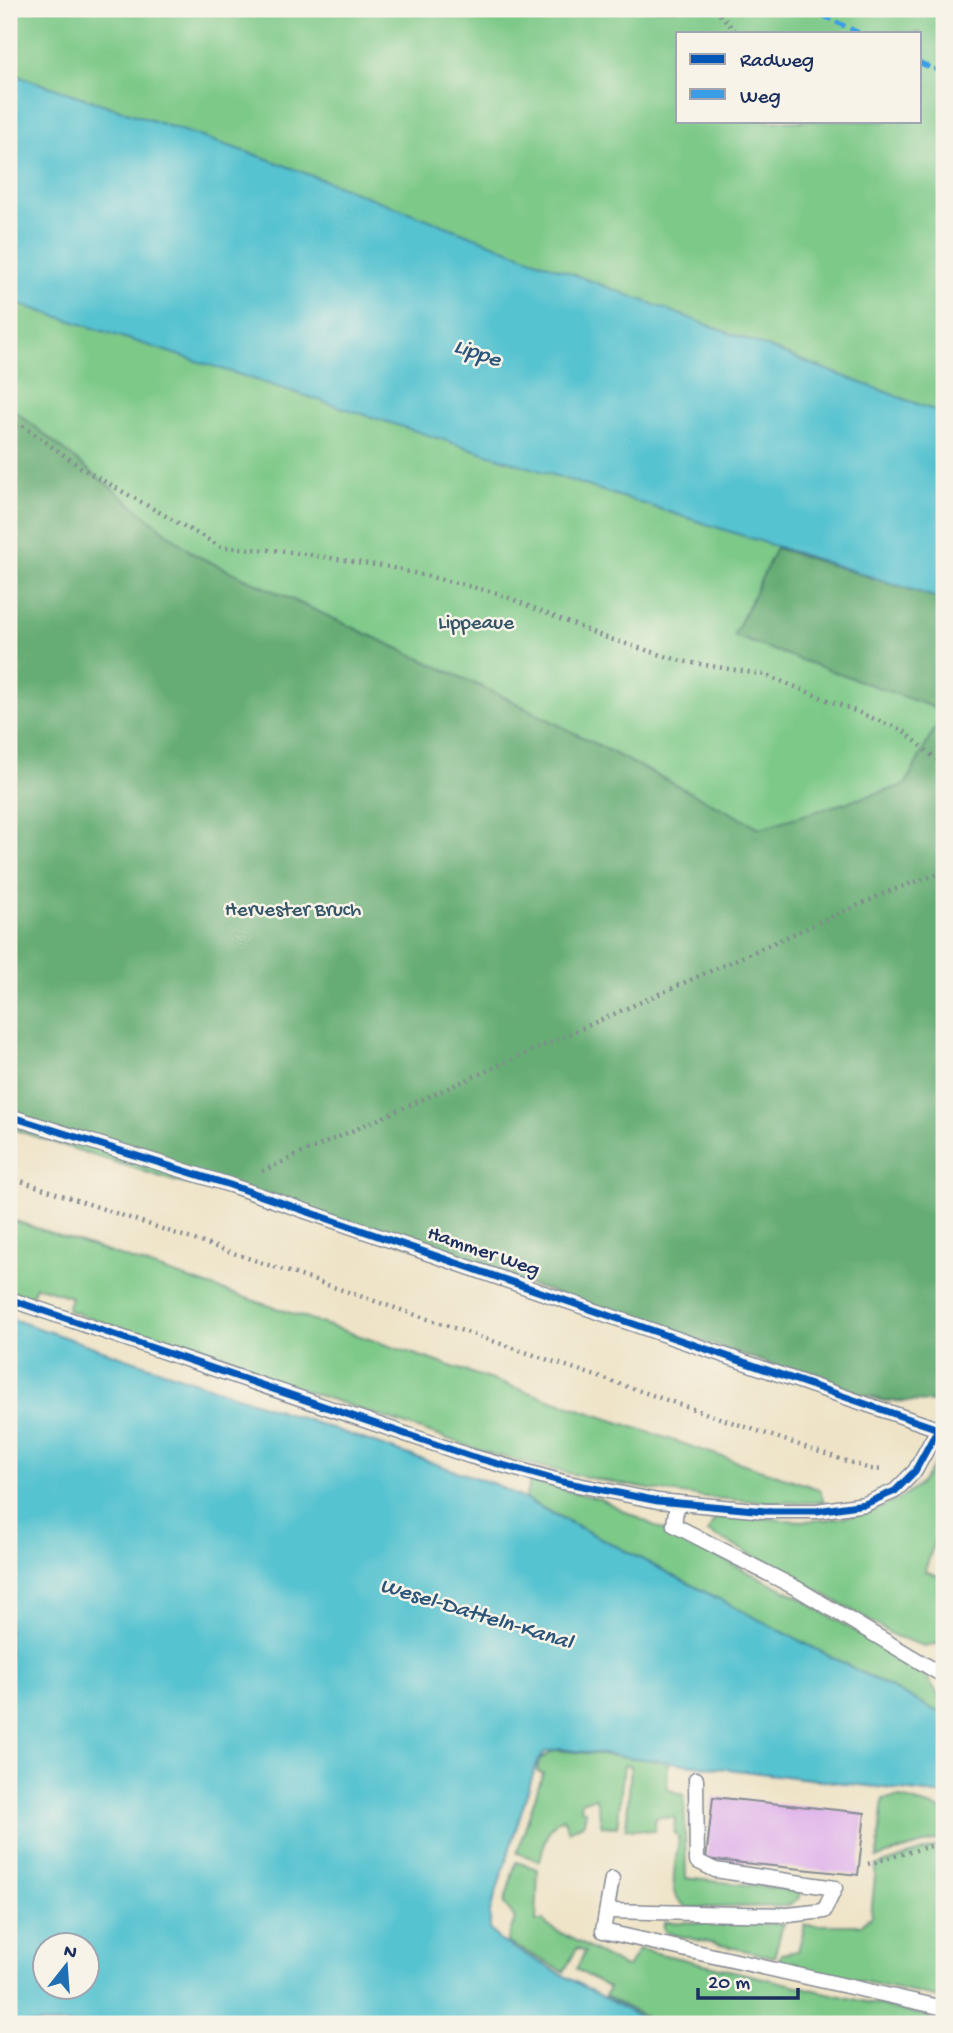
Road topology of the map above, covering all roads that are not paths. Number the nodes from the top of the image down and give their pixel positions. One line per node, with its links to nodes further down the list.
1 (9, 1116): 3 (lane, Hammer Weg)
2 (9, 1300): 4 (lane)
3 (941, 1430): 4 (lane)
4 (677, 1503): 5 (lane)
5 (944, 1676)
6 (696, 1779): 8 (lane)
7 (612, 1879): 8 (lane)
8 (607, 1911): 9 (lane)
9 (944, 2008)

